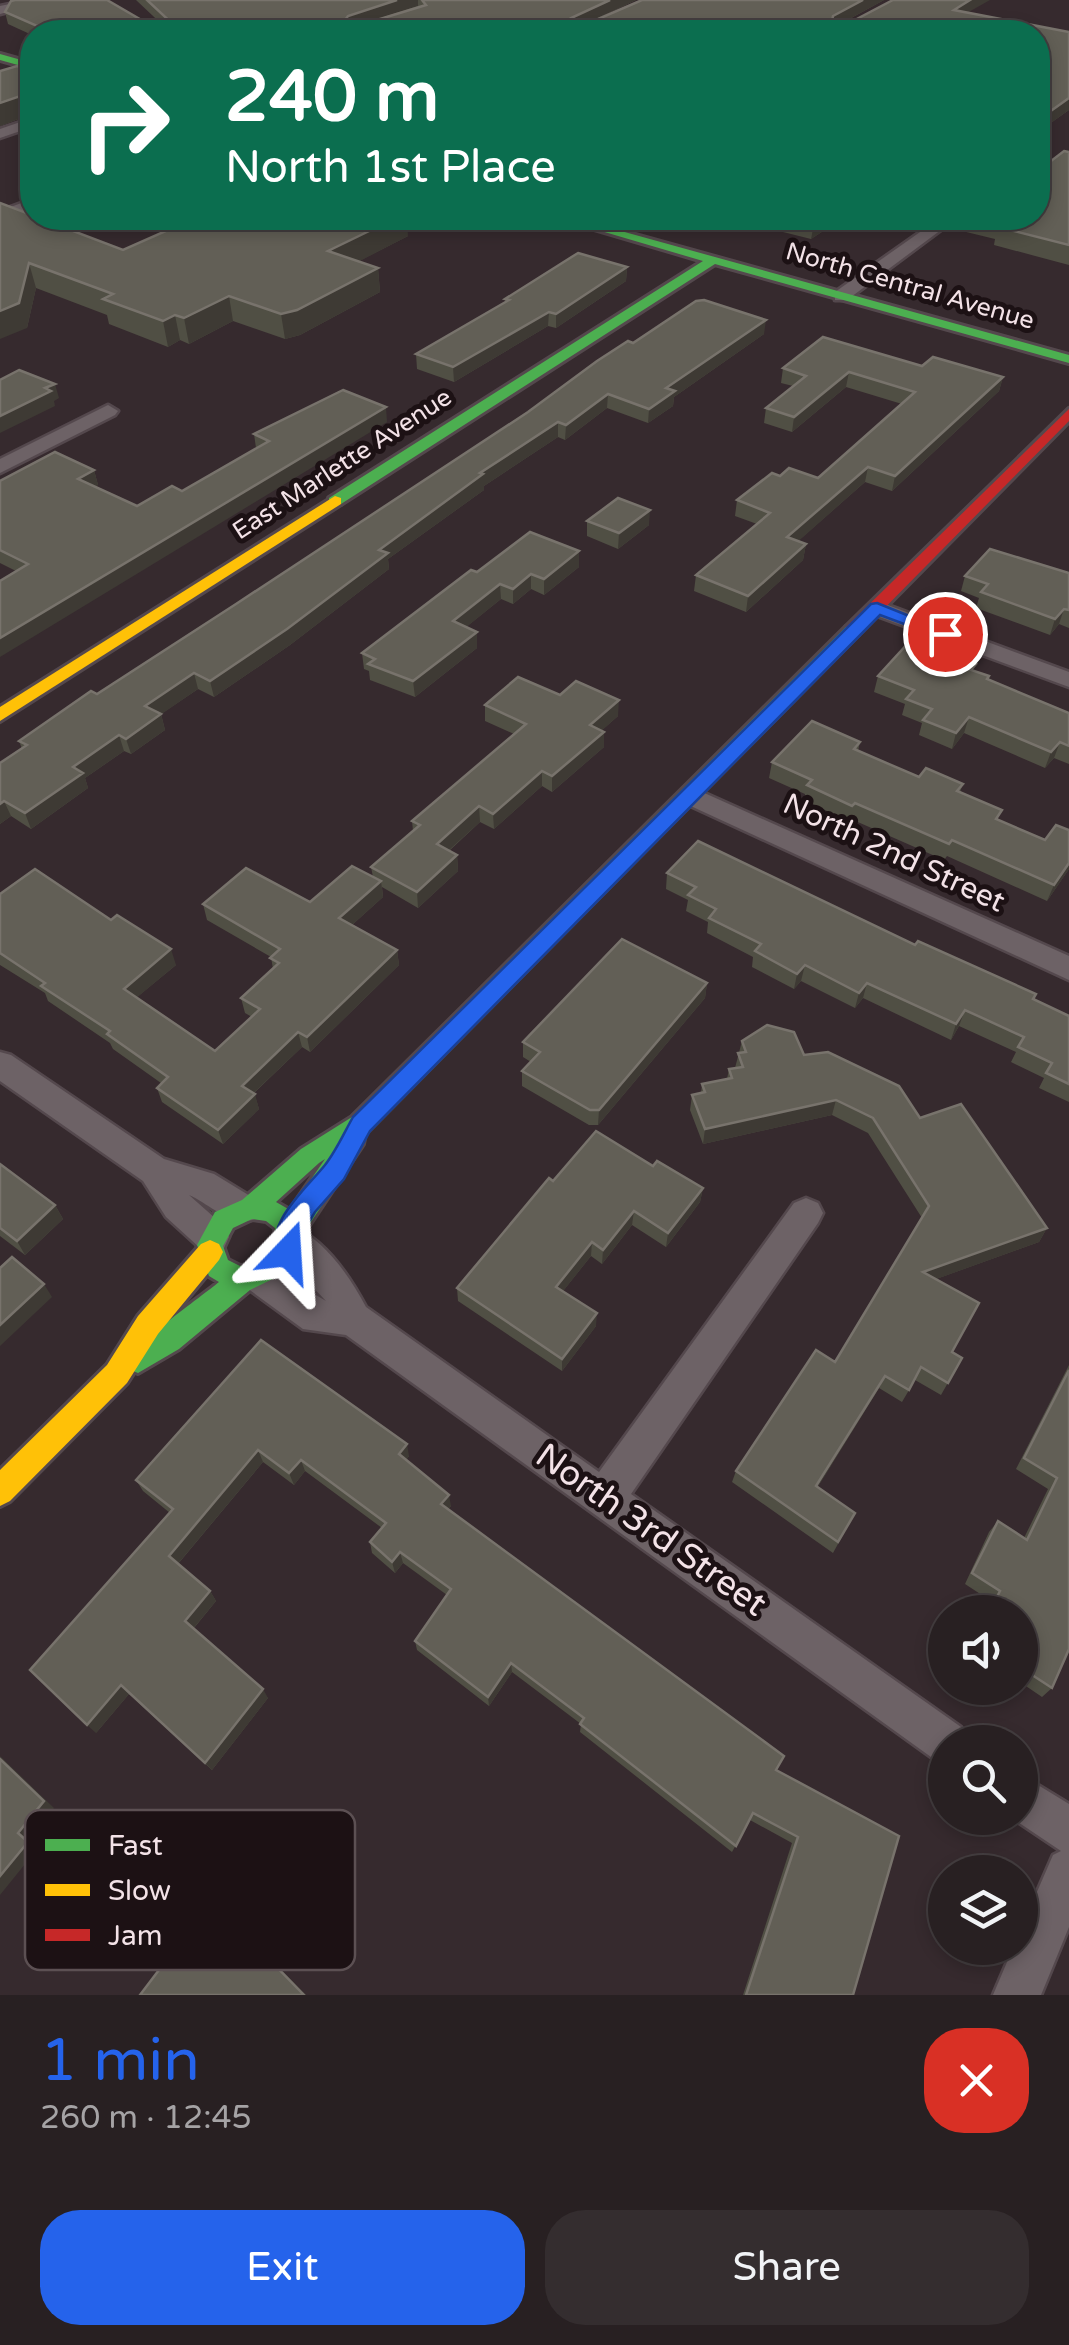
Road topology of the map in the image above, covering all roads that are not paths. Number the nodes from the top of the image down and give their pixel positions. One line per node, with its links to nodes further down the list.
1 (44, 0): 2 (street)
2 (0, 10)
3 (606, 230): 5 (street, North Central Avenue)
4 (932, 230): 6 (street)
5 (713, 260): 6 (street, North Central Avenue); 13 (street, East Marlette Avenue)
6 (841, 296): 7 (street, North Central Avenue)
7 (1069, 359)
8 (108, 412): 10 (street)
9 (1069, 413): 11 (street)
10 (0, 467)
11 (877, 608): 12 (street); 14 (street)
12 (1069, 680)
13 (0, 714)
14 (692, 796): 15 (street, North 2nd Street); 17 (street)
15 (1069, 970)
16 (0, 1064): 18 (street)
17 (362, 1124): 19 (street); 21 (street)
18 (156, 1171): 19 (street); 22 (street)
19 (247, 1209): 21 (street); 22 (street)
20 (806, 1213): 27 (street)
21 (290, 1236): 23 (street); 24 (street, North 3rd Street)
22 (211, 1245): 23 (street); 25 (street)
23 (251, 1278): 24 (street, North 3rd Street); 25 (street)
24 (353, 1319): 27 (street, North 3rd Street)
25 (116, 1374): 26 (street)
26 (0, 1491)
27 (605, 1497): 28 (street, North 3rd Street)
28 (928, 1729)
29 (1038, 1809): 30 (street)
30 (1069, 1832)
31 (1069, 1871): 32 (street)
32 (1018, 1995)

